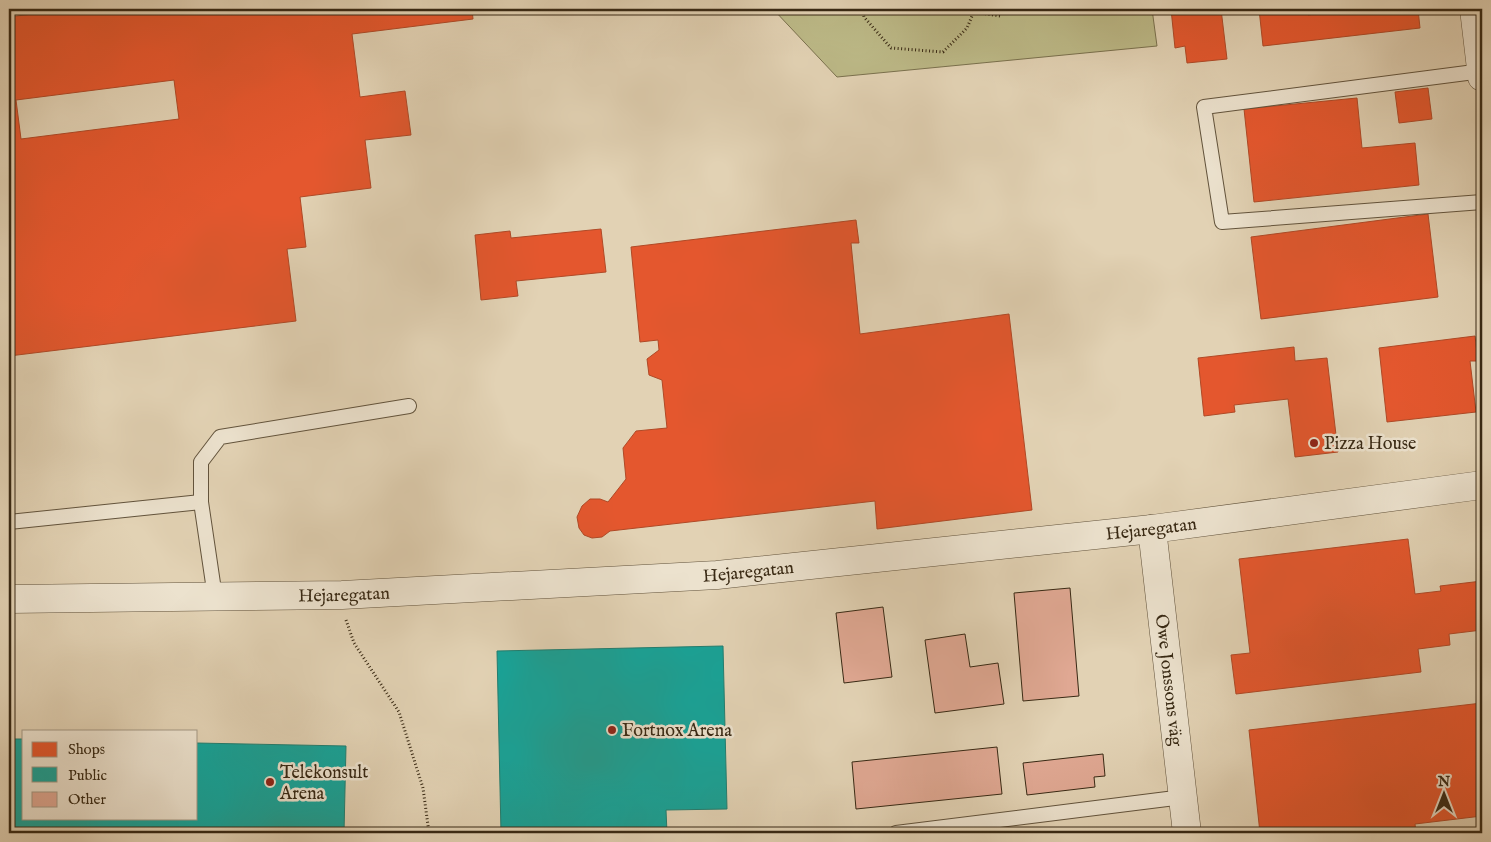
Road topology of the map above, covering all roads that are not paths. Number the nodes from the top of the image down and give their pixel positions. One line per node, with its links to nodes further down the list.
1 (1474, 9): 2 (street)
2 (1482, 74): 3 (lane)
3 (1482, 202)
4 (409, 406): 6 (lane)
5 (1482, 485): 8 (street, Hejaregatan)
6 (201, 502): 7 (lane); 9 (lane)
7 (9, 522)
8 (1152, 528): 9 (street, Hejaregatan); 11 (street, Owe Jonssons väg)
9 (215, 597): 10 (street, Hejaregatan)
10 (9, 599)
11 (1183, 797): 12 (lane); 13 (street, Owe Jonssons väg)
12 (896, 833)
13 (1187, 833)

